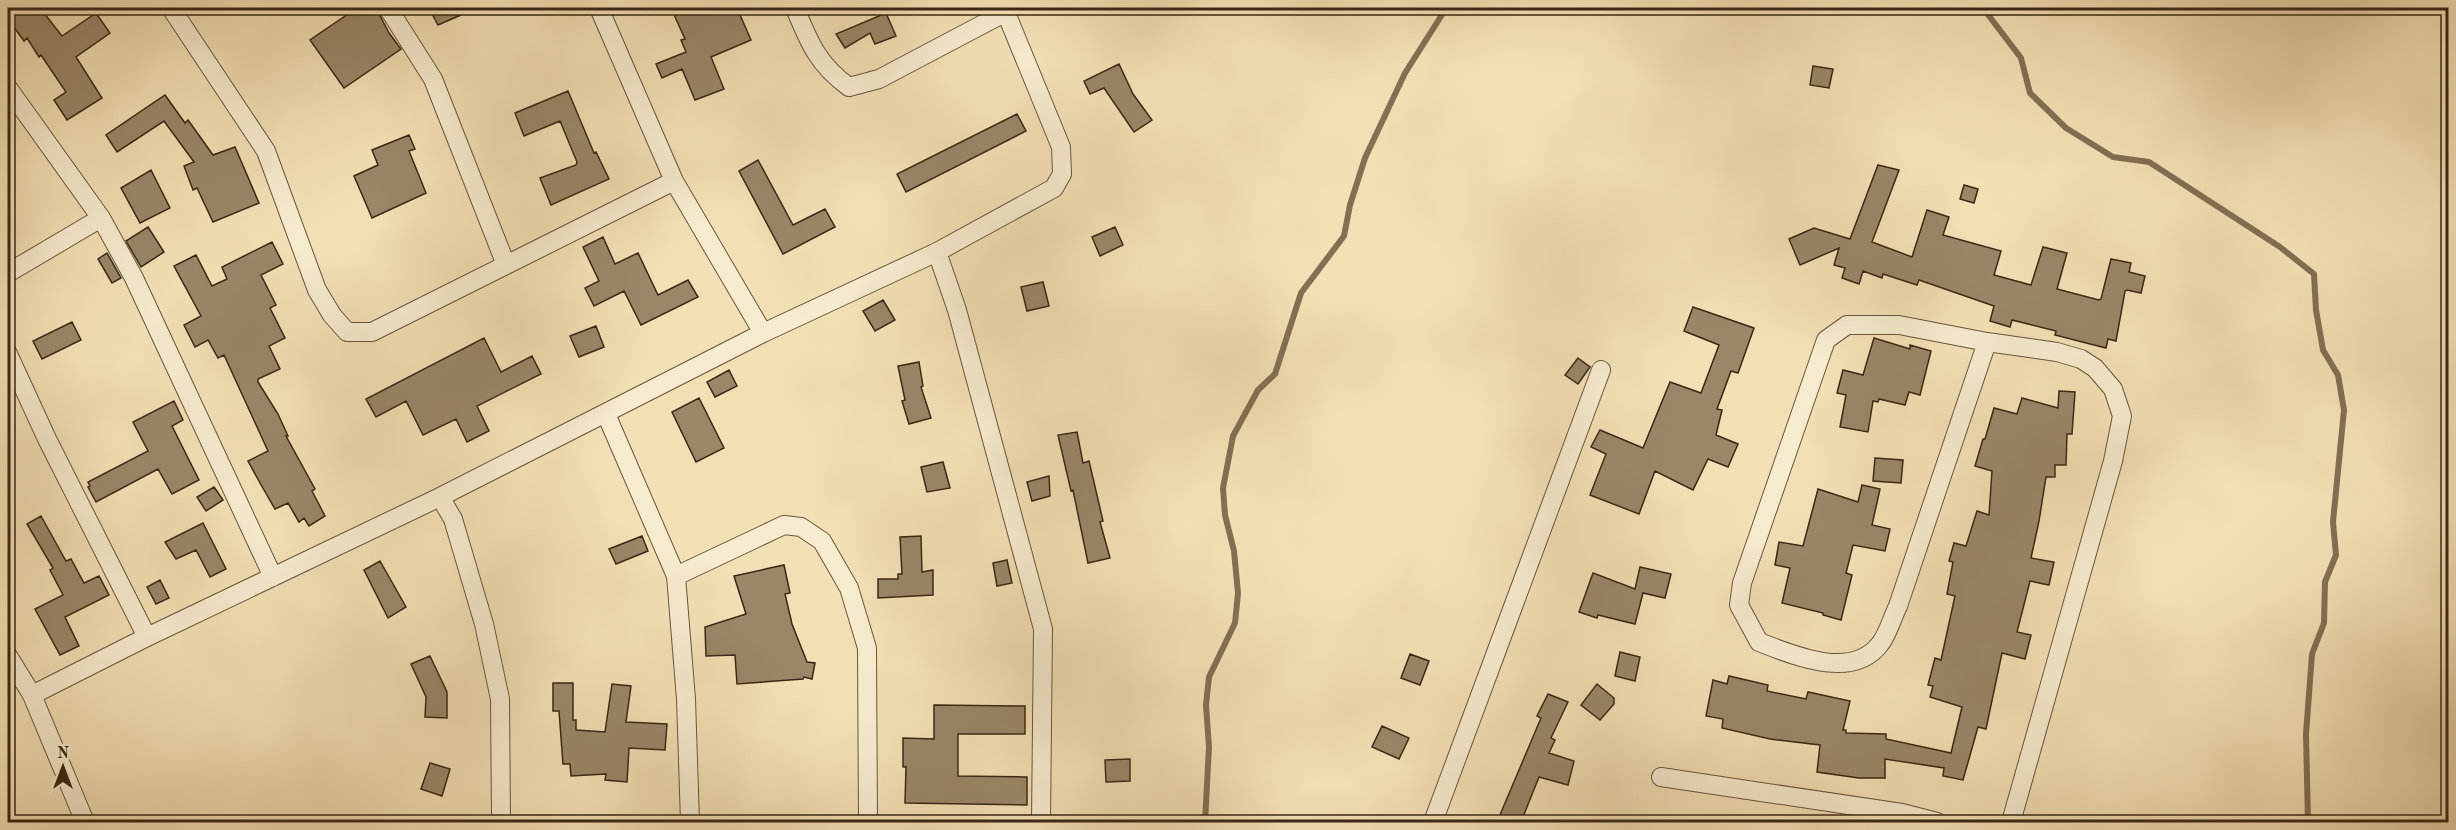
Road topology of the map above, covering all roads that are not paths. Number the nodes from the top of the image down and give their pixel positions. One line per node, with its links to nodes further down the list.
1 (171, 8): 10 (street)
2 (388, 8): 10 (street)
3 (598, 8): 7 (street)
4 (795, 8): 5 (street)
5 (1005, 10): 9 (street)
6 (8, 88): 8 (street)
7 (674, 181): 10 (street); 12 (street)
8 (101, 218): 11 (street); 19 (street)
9 (937, 252): 12 (street); 28 (street)
10 (506, 265)
11 (8, 273)
12 (763, 333): 16 (street)
13 (1987, 342): 13 (street); 31 (street)
14 (8, 354): 20 (street)
15 (1601, 370): 29 (street)
16 (606, 414): 17 (street); 18 (street)
17 (440, 497): 19 (street); 25 (street)
18 (676, 576): 26 (street); 27 (street)
19 (273, 577): 20 (street)
20 (147, 637): 22 (street)
21 (8, 656): 22 (street)
22 (32, 695): 24 (street)
23 (1660, 777): 30 (street)
24 (85, 822)
25 (501, 822)
26 (690, 822)
27 (868, 822)
28 (1041, 822)
29 (1432, 822)
30 (1937, 822)
31 (2011, 822)

